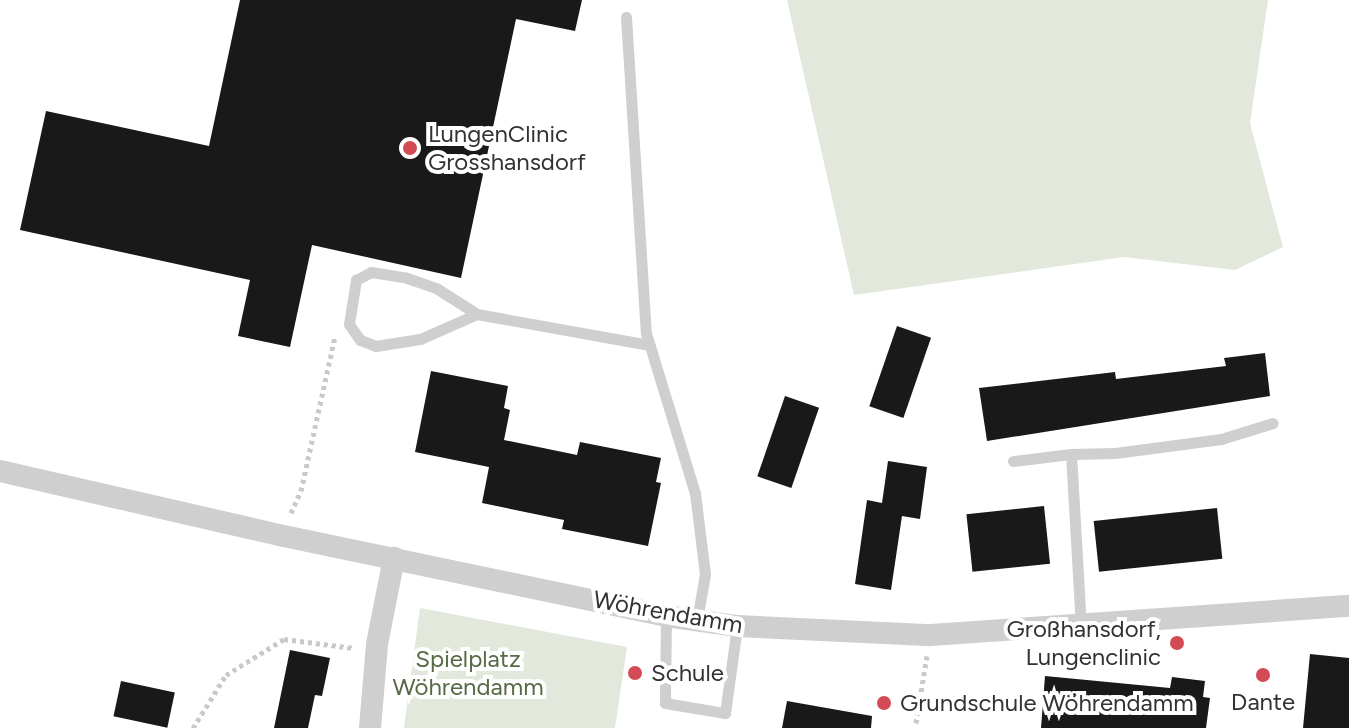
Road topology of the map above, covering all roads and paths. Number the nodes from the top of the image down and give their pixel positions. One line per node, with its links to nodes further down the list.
1 (626, 17): 4 (lane)
2 (477, 314): 2 (lane); 4 (lane)
3 (337, 328): 9 (path)
4 (649, 345): 13 (lane)
5 (1273, 423): 6 (lane)
6 (1071, 454): 7 (lane); 14 (lane)
7 (1013, 461)
8 (0, 471): 9 (street, Wöhrendamm)
9 (279, 535): 10 (street, Wöhrendamm)
10 (394, 558): 12 (street, Wöhrendamm); 17 (street)
11 (1349, 606): 14 (street, Wöhrendamm)
12 (666, 616): 13 (street, Wöhrendamm); 15 (lane)
13 (697, 620): 15 (street, Wöhrendamm)
14 (1081, 625): 16 (street, Wöhrendamm)
15 (737, 626): 16 (street, Wöhrendamm)
16 (931, 635): 18 (path)
17 (378, 651): 19 (path); 20 (street)
18 (916, 723)
19 (193, 728)
20 (370, 728)

